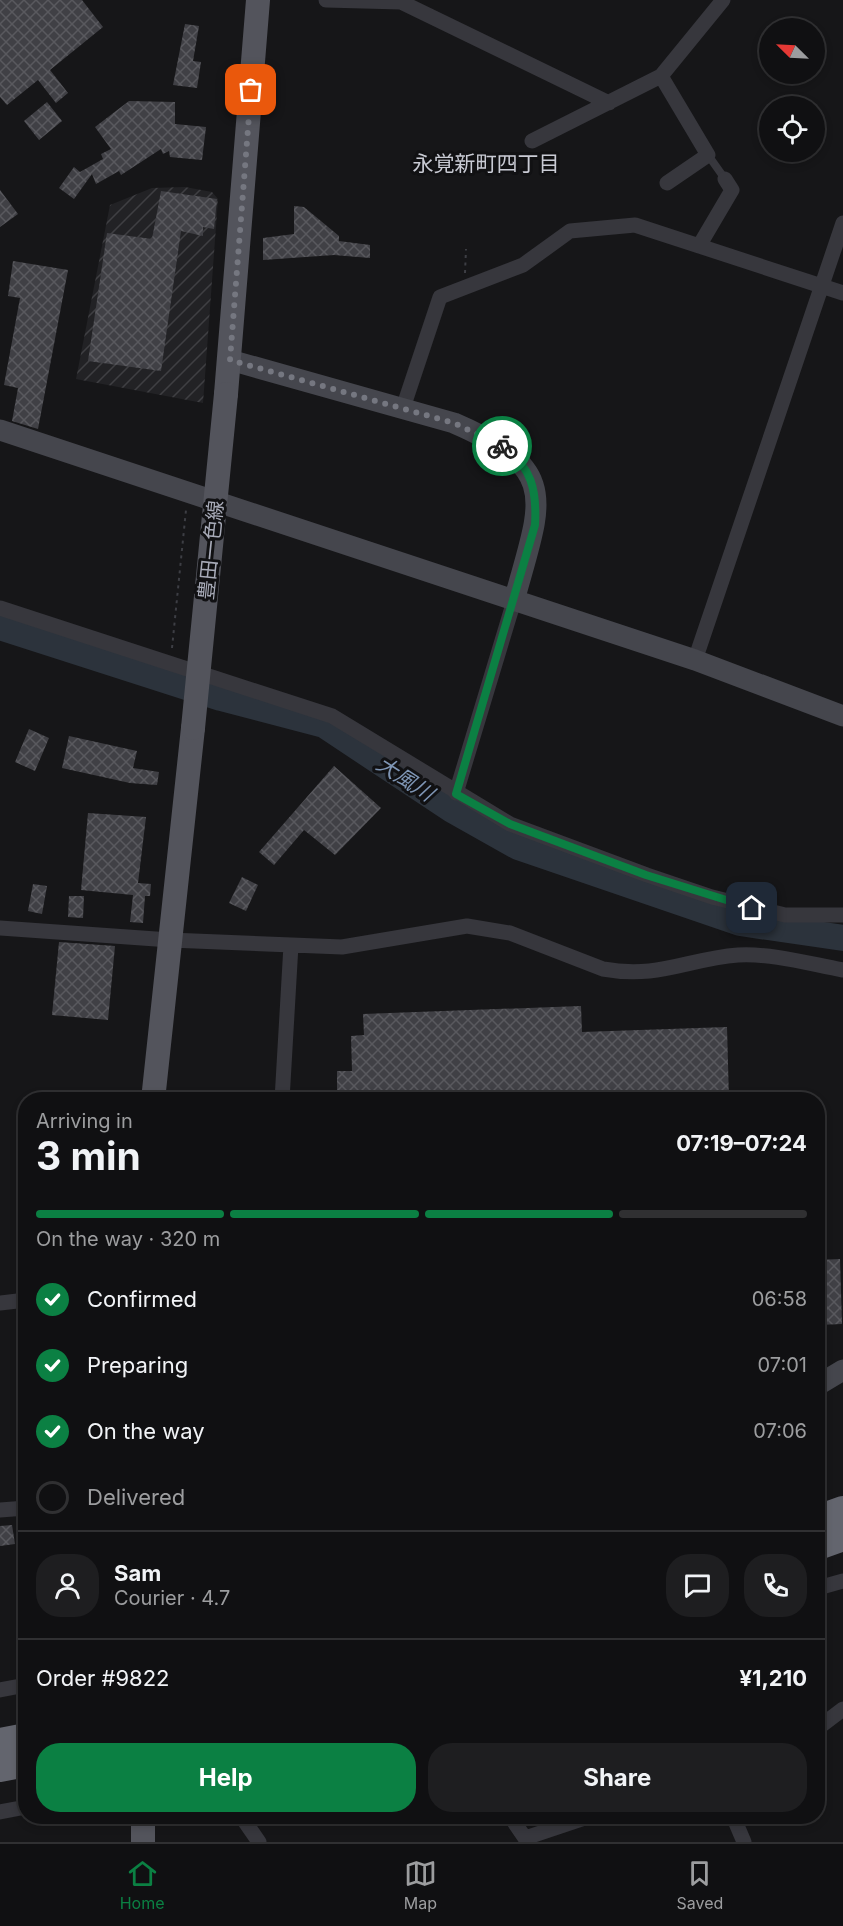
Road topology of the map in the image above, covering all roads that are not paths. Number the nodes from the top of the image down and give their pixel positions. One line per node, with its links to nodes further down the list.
1 (258, 0): 14 (main road, 豊田一色線)
2 (326, 0): 5 (street)
3 (723, 0): 4 (street)
4 (661, 76): 5 (street); 7 (street)
5 (609, 103): 6 (street)
6 (532, 141)
7 (708, 155): 8 (lane); 9 (street)
8 (725, 179): 11 (street)
9 (667, 183)
10 (843, 223): 12 (street)
11 (699, 246): 12 (street); 15 (street)
12 (822, 286): 13 (street); 19 (street)
13 (843, 293)
14 (230, 360): 15 (street); 24 (main road, 豊田一色線, bridge)
15 (403, 408): 17 (street)
16 (0, 430): 17 (street)
17 (514, 601): 19 (street); 21 (street)
18 (0, 608): 21 (street)
19 (695, 660): 20 (street)
20 (843, 716)
21 (456, 794): 22 (street)
22 (843, 915)
23 (0, 928): 24 (street)
24 (170, 940): 25 (street); 27 (main road, 豊田一色線)
25 (291, 945): 26 (street); 28 (street)
26 (843, 970)
27 (154, 1092)
28 (282, 1092)
29 (18, 1301): 30 (street)
30 (0, 1303)
31 (843, 1370): 32 (street)
32 (825, 1381)
33 (18, 1509): 34 (street)
34 (0, 1510)
35 (843, 1510): 36 (highway)
36 (825, 1516)
37 (843, 1537): 38 (highway)
38 (825, 1543)
39 (843, 1581): 40 (street)
40 (825, 1586)
41 (18, 1687): 42 (street)
42 (0, 1690)
43 (843, 1709): 44 (street)
44 (825, 1723)
45 (18, 1739): 46 (highway)
46 (0, 1742)
47 (18, 1765): 48 (highway)
48 (0, 1768)
49 (18, 1809): 50 (street)
50 (0, 1812)
51 (143, 1824): 56 (main road)
52 (247, 1824): 57 (street)
53 (515, 1824): 54 (street)
54 (567, 1824)
55 (736, 1824): 58 (street)
56 (143, 1842)
57 (259, 1842)
58 (744, 1842)

